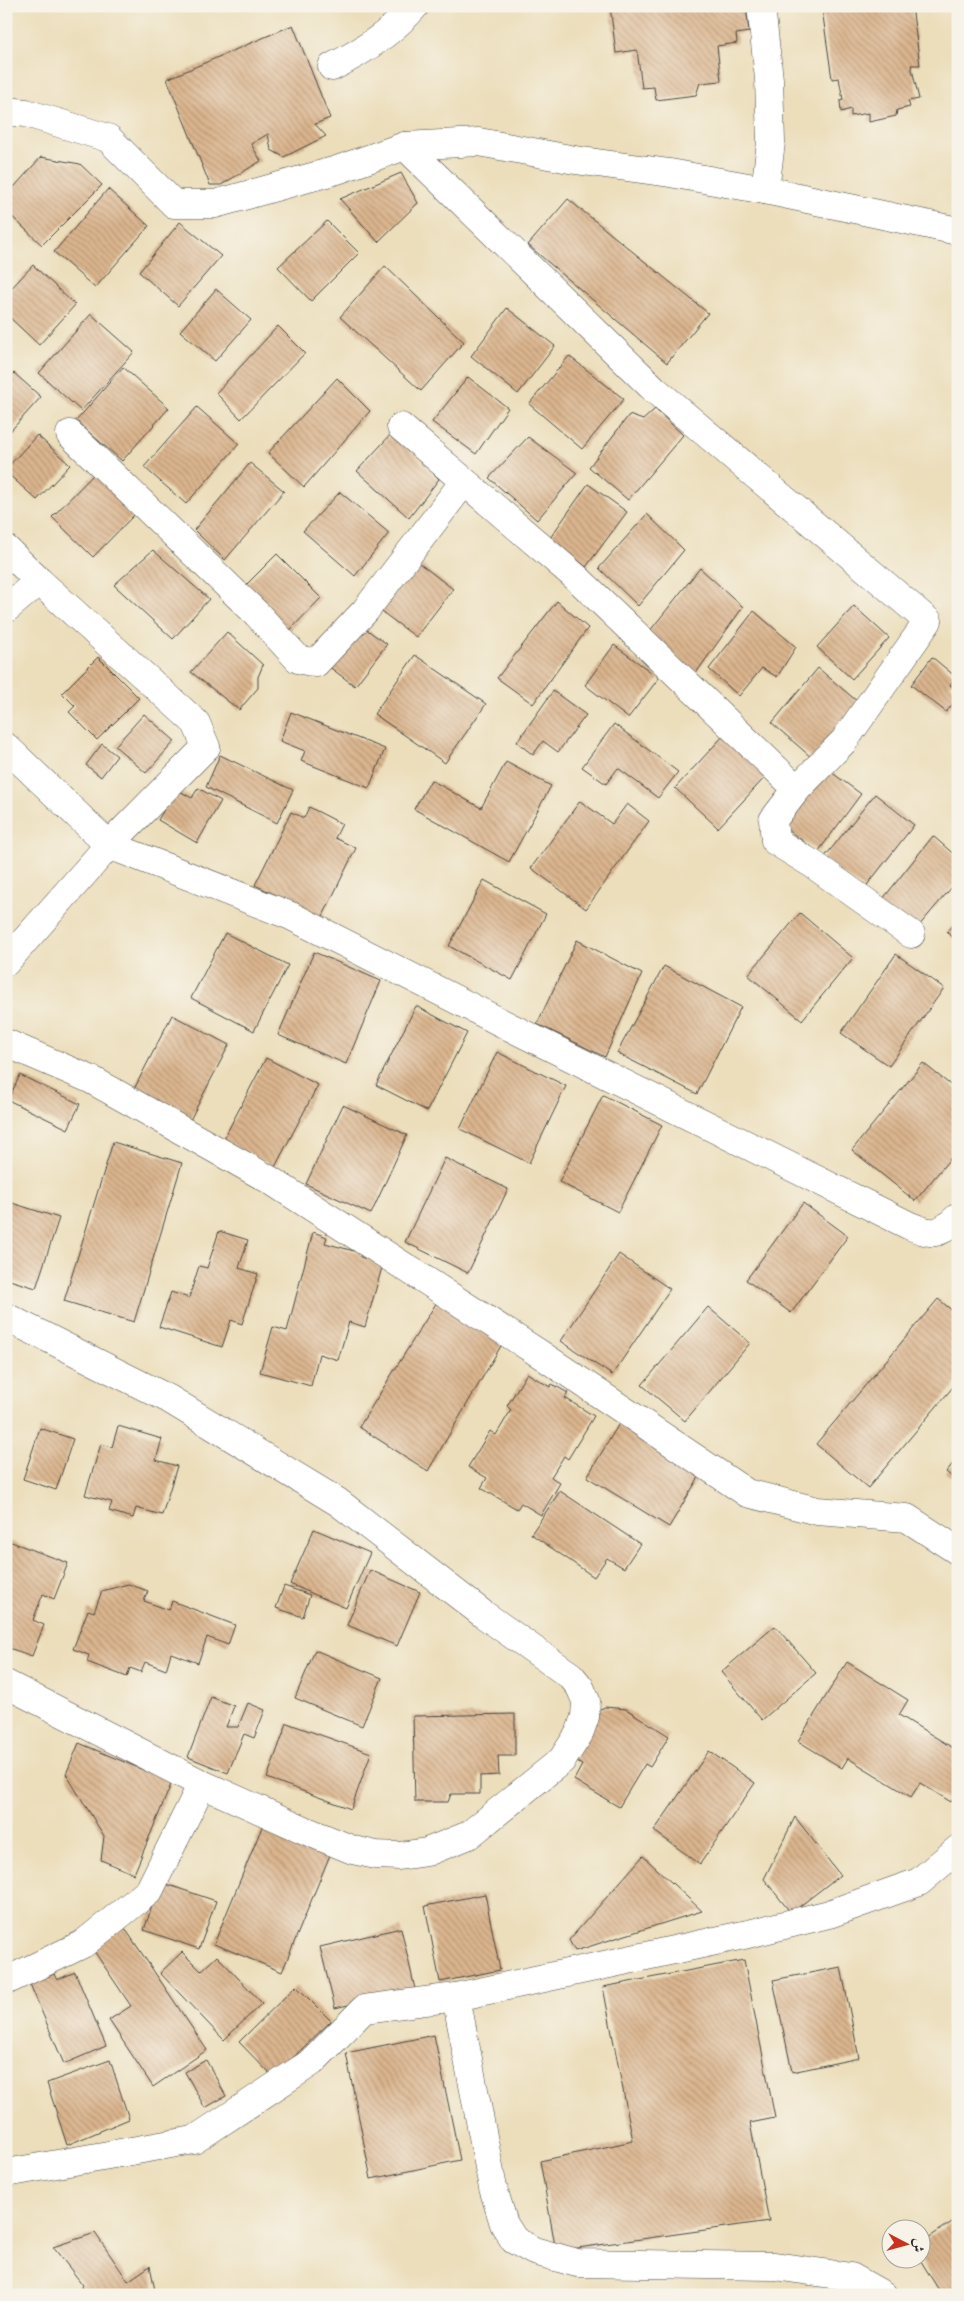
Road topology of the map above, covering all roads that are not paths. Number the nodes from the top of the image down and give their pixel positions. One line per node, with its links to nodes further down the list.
1 (415, 6): 3 (street)
2 (761, 6): 6 (street)
3 (332, 66)
4 (6, 111): 5 (street)
5 (405, 146): 6 (street); 15 (street)
6 (765, 190): 7 (street)
7 (958, 231)
8 (401, 427): 10 (street)
9 (70, 434): 10 (street)
10 (464, 483): 15 (street)
11 (6, 549): 12 (street)
12 (39, 581): 13 (street); 16 (street)
13 (6, 609)
14 (6, 747): 16 (street)
15 (797, 789): 17 (street)
16 (109, 845): 18 (street); 20 (street)
17 (911, 934)
18 (6, 962)
19 (6, 1043): 22 (street)
20 (958, 1217)
21 (6, 1317): 24 (street)
22 (958, 1551)
23 (6, 1684): 24 (street)
24 (202, 1784): 26 (street)
25 (958, 1849): 27 (street)
26 (6, 1981)
27 (456, 1997): 28 (street); 29 (street)
28 (6, 2172)
29 (882, 2295)

